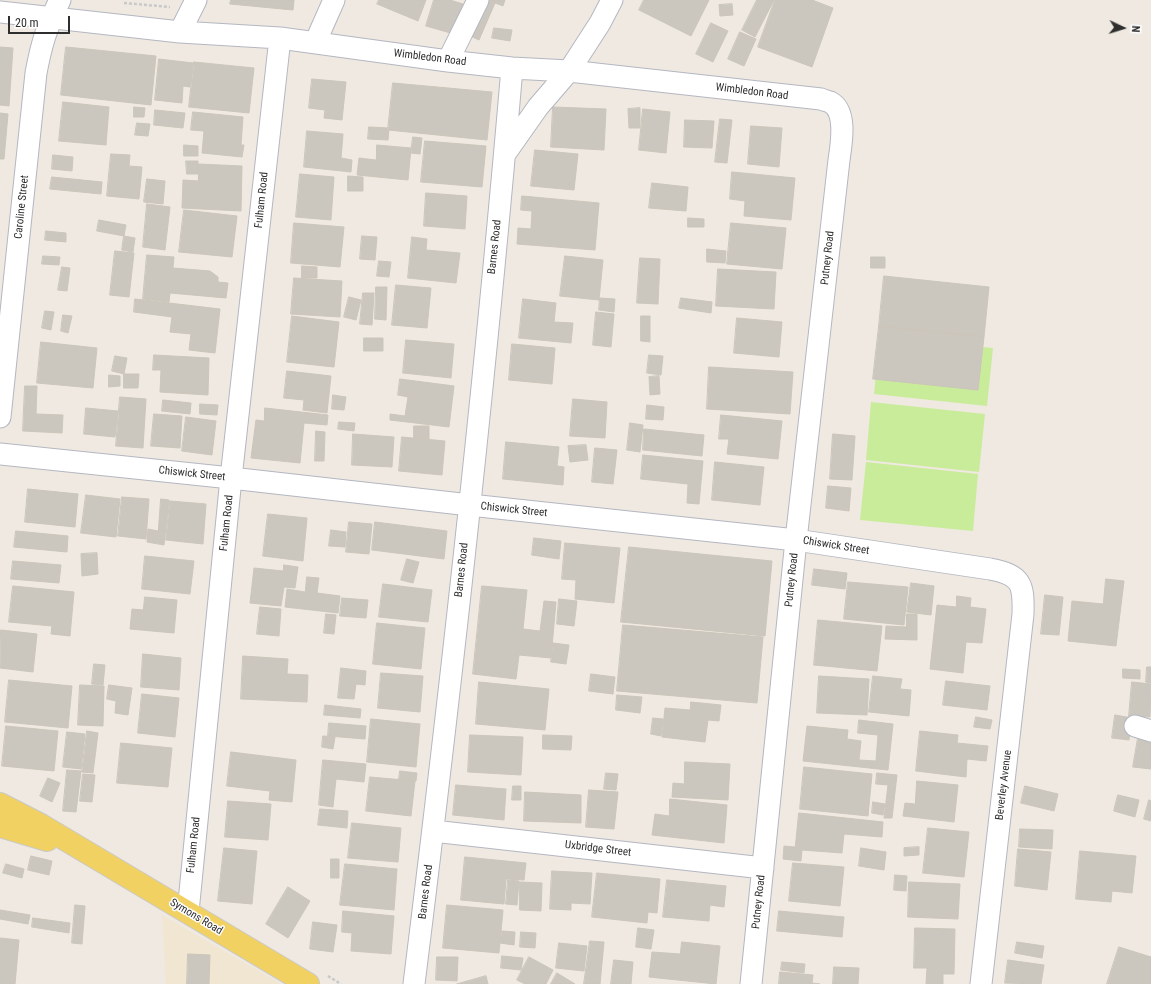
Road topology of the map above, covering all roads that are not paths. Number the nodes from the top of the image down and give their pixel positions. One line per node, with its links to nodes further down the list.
1 (196, 0): 7 (street)
2 (334, 0): 9 (street)
3 (478, 0): 10 (street)
4 (612, 0): 12 (street)
5 (55, 9): 6 (street, Wimbledon Road); 7 (street, Wimbledon Road); 15 (street, Caroline Street)
6 (0, 12)
7 (180, 32): 8 (street, Wimbledon Road)
8 (280, 38): 9 (street, Wimbledon Road); 17 (street, Fulham Road)
9 (314, 43): 10 (street, Wimbledon Road)
10 (448, 61): 11 (street, Wimbledon Road)
11 (512, 68): 12 (street, Wimbledon Road); 14 (street, Barnes Road)
12 (569, 71): 13 (street, Wimbledon Road); 14 (street)
13 (842, 128): 19 (street, Putney Road)
14 (504, 155): 18 (street, Barnes Road)
15 (0, 417)
16 (0, 454): 17 (street, Chiswick Street)
17 (231, 478): 18 (street, Chiswick Street); 26 (street, Fulham Road)
18 (470, 505): 19 (street, Chiswick Street); 23 (street, Barnes Road)
19 (796, 540): 20 (street, Chiswick Street); 25 (street, Putney Road)
20 (1021, 586): 30 (street, Beverley Avenue)
21 (0, 804): 24 (main road, Symons Road)
22 (0, 826): 24 (main road, Symons Road)
23 (433, 831): 25 (street, Uxbridge Street); 28 (street, Barnes Road)
24 (83, 851): 26 (main road, Symons Road)
25 (763, 868): 29 (street, Putney Road)
26 (188, 912): 27 (main road, Symons Road)
27 (308, 984)
28 (414, 984)
29 (751, 984)
30 (981, 984)

